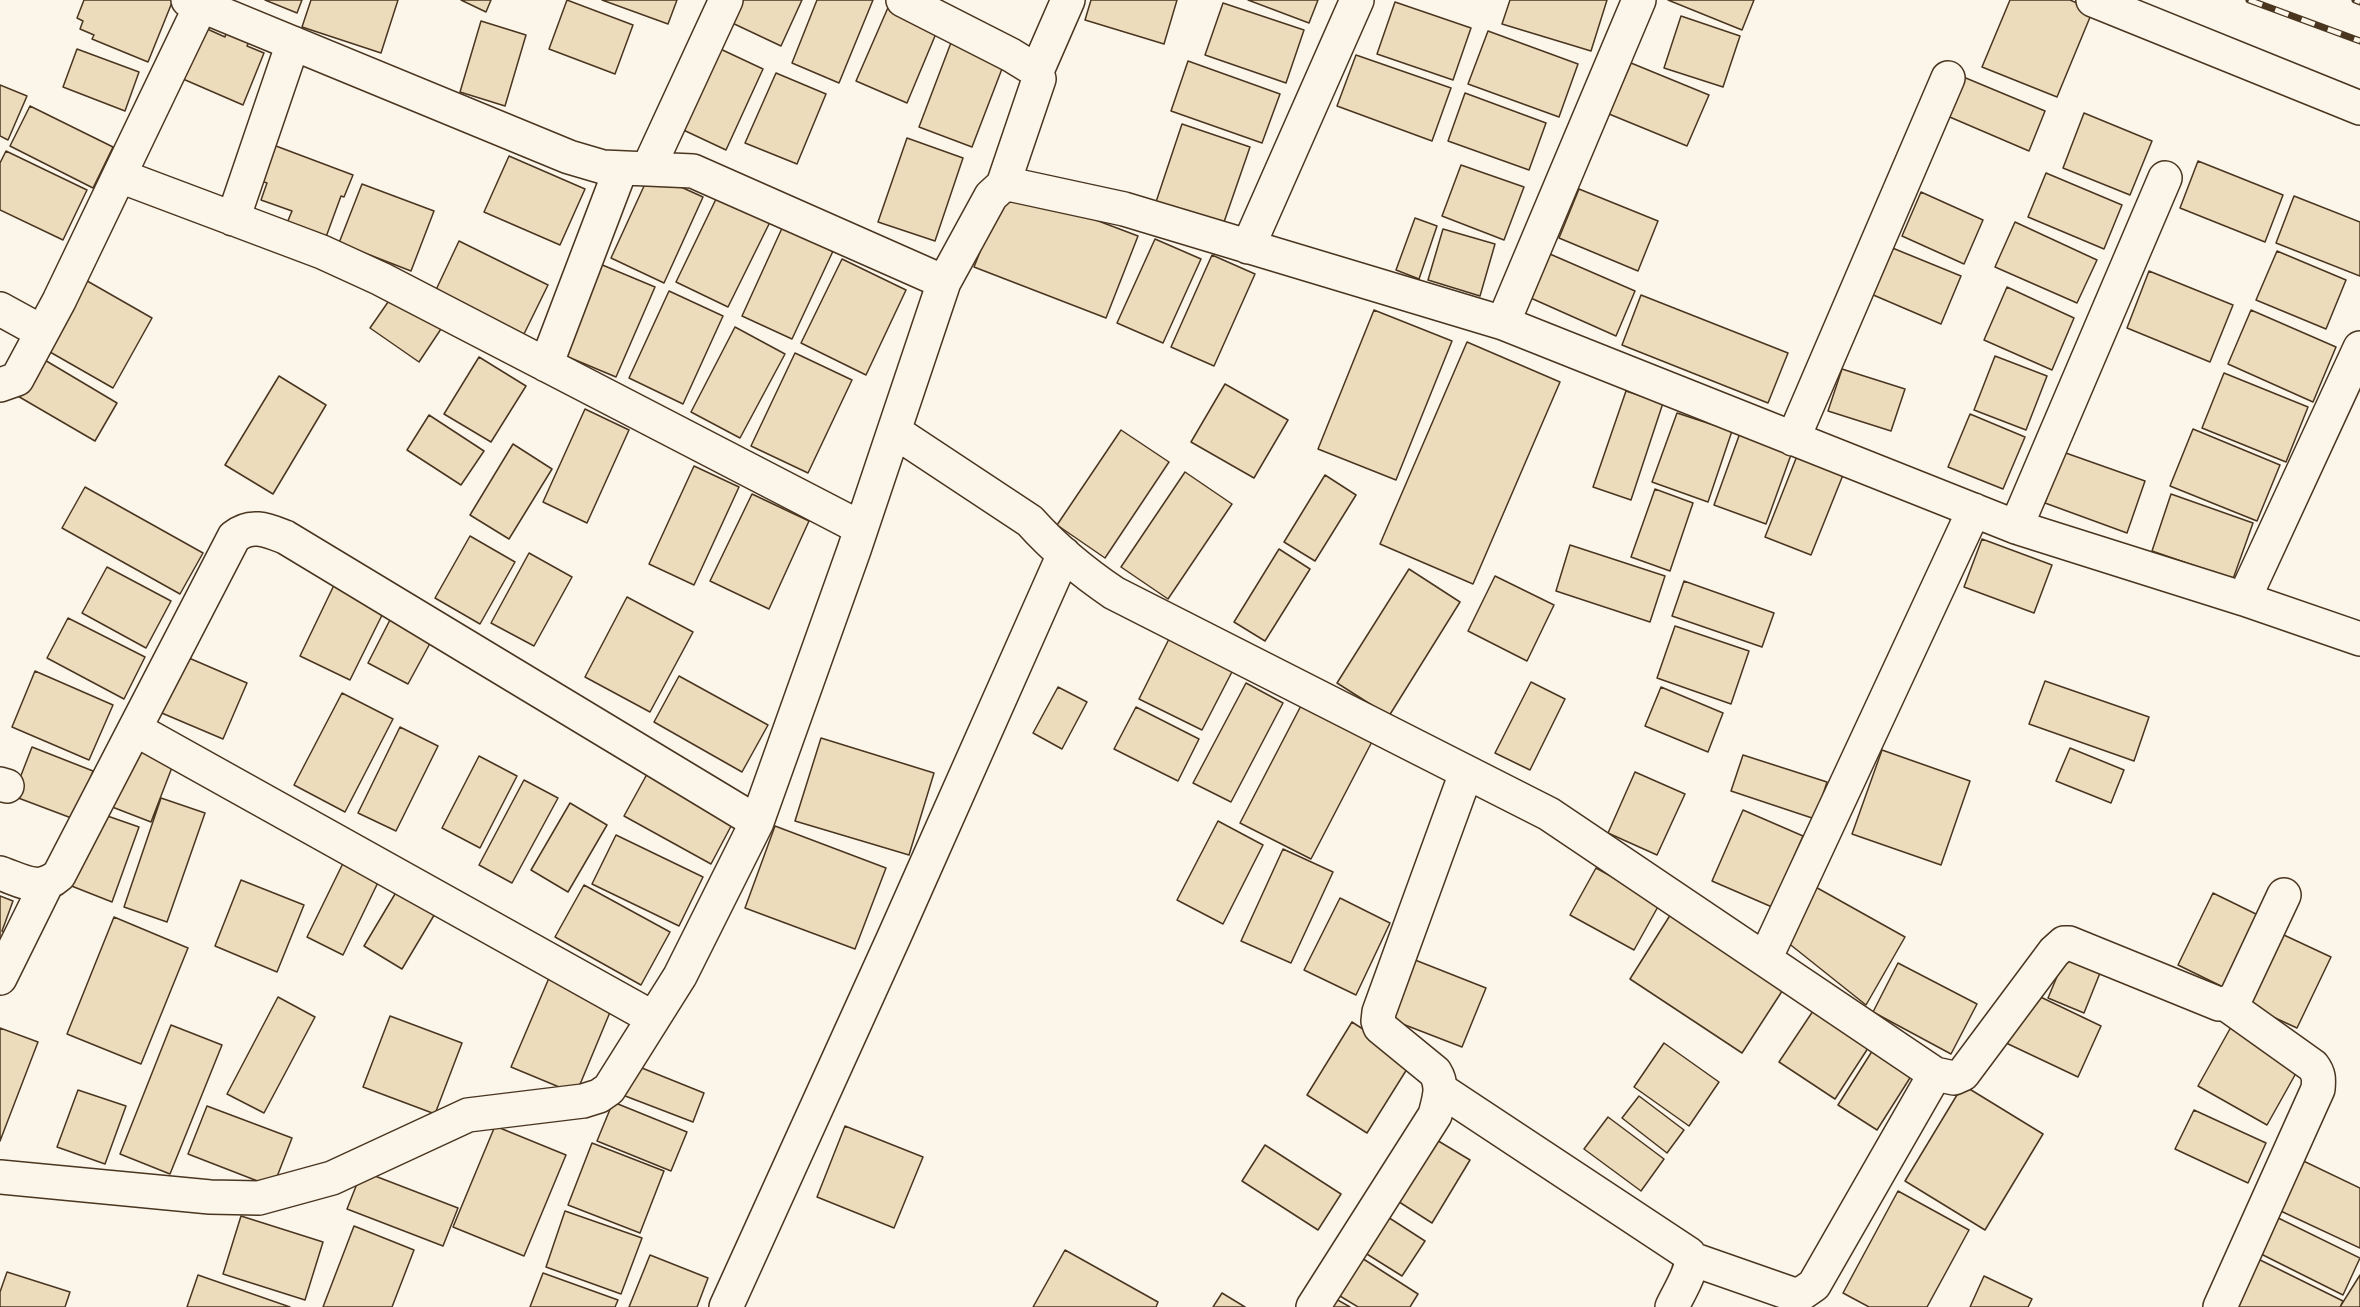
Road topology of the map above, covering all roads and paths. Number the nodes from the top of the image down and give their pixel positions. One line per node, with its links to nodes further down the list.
1 (726, 0): 12 (street)
2 (903, 0): 9 (street)
3 (1068, 0): 9 (street)
4 (1356, 0): 17 (street)
5 (1639, 0): 20 (street)
6 (2093, 0): 11 (street)
7 (195, 3): 8 (street); 13 (street)
8 (293, 44): 12 (street); 16 (street)
9 (1037, 71): 15 (street)
10 (1948, 78): 26 (street)
11 (2360, 108)
12 (634, 168): 18 (street); 23 (street)
13 (120, 176): 16 (street); 21 (street)
14 (2165, 178): 28 (street)
15 (1003, 184): 17 (street); 18 (street)
16 (233, 219): 23 (street)
17 (1248, 247): 20 (street)
18 (944, 282): 25 (street)
19 (0, 309): 21 (street)
20 (1503, 323): 26 (street)
21 (42, 332): 24 (street)
22 (2360, 348): 31 (street)
23 (546, 364): 29 (street)
24 (0, 385)
25 (894, 431): 29 (street); 30 (street)
26 (1793, 439): 27 (street)
27 (1974, 510): 28 (street); 39 (street)
28 (2016, 527): 31 (street)
29 (861, 528): 35 (street)
30 (1064, 554): 34 (street); 47 (street)
31 (2244, 599): 32 (street)
32 (2360, 639)
33 (135, 729): 35 (street); 37 (street); 42 (street)
34 (1466, 773): 39 (street); 44 (street)
35 (758, 822): 42 (street)
36 (0, 873): 37 (street)
37 (46, 885): 40 (street)
38 (2284, 895): 41 (street)
39 (1765, 959): 43 (street)
40 (0, 978)
41 (2226, 1004): 43 (street); 50 (street)
42 (653, 1018): 45 (street)
43 (1935, 1074): 46 (street)
44 (1441, 1090): 46 (street); 48 (street)
45 (0, 1177)
46 (1692, 1259): 49 (street)
47 (726, 1307)
48 (1313, 1307)
49 (1672, 1307)
50 (2220, 1307)

